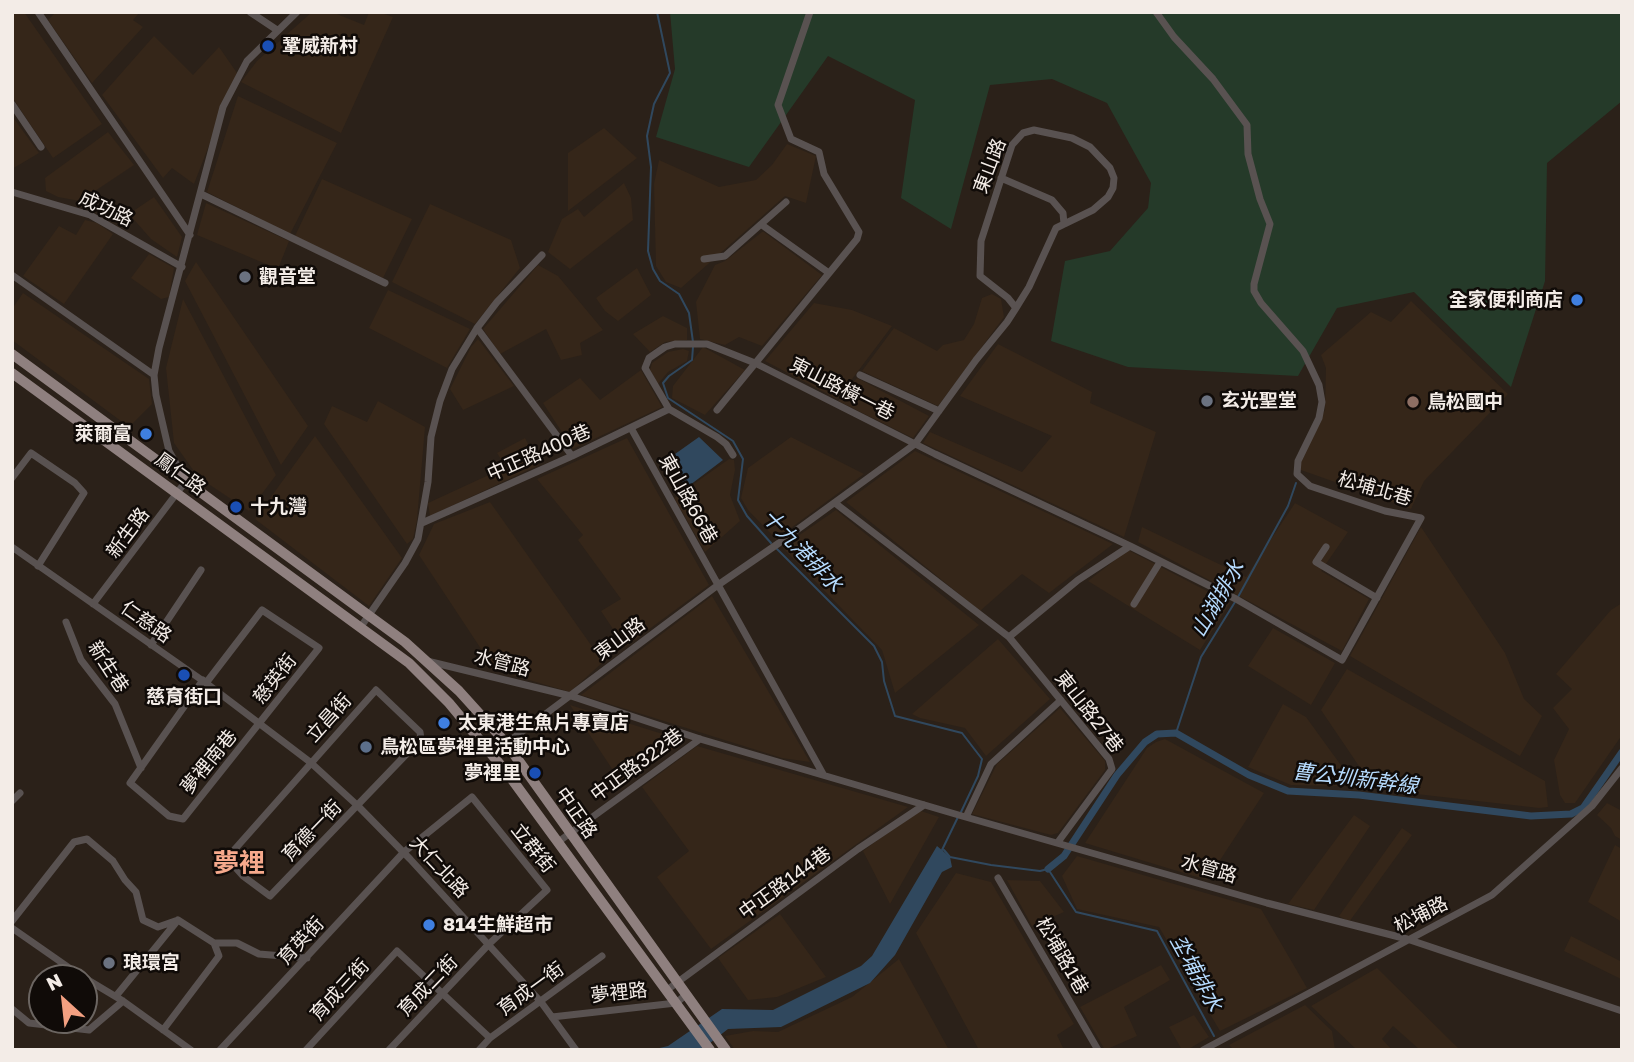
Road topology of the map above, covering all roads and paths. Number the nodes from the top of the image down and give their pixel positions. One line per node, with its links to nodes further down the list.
1 (38, 12): 15 (street)
2 (250, 12): 6 (street)
3 (297, 12): 6 (street, 鳳仁路)
4 (810, 12): 19 (street, 東山路橫一巷)
5 (1156, 12): 49 (street, 松埔北巷)
6 (277, 30): 11 (street, 鳳仁路)
7 (12, 104): 8 (street)
8 (41, 147)
9 (1001, 178): 13 (street); 13 (street, 東山路); 22 (street, 東山路)
10 (12, 192): 18 (street, 成功路)
11 (201, 194): 15 (street, 鳳仁路); 21 (street)
12 (786, 202): 14 (street)
13 (1064, 224): 22 (street, 東山路)
14 (762, 225): 17 (street); 19 (street)
15 (190, 235): 18 (street, 鳳仁路)
16 (542, 254): 23 (street)
17 (704, 259)
18 (182, 267): 27 (street, 鳳仁路)
19 (830, 273): 25 (street, 東山路橫一巷)
20 (12, 275): 27 (street)
21 (385, 283)
22 (1016, 308): 31 (street, 東山路)
23 (477, 328): 35 (street); 40 (street)
24 (12, 354): 37 (main road, 鳳仁路)
25 (755, 363): 29 (street, 東山路橫一巷); 30 (street, 東山路橫一巷); 33 (street, 東山路橫一巷)
26 (12, 373): 38 (main road, 鳳仁路)
27 (154, 375): 37 (street, 鳳仁路)
28 (860, 375): 31 (street)
29 (669, 409): 32 (street, 中正路400巷); 34 (street)
30 (717, 410)
31 (939, 411): 33 (street, 東山路)
32 (631, 428): 35 (street, 中正路400巷); 47 (street, 東山路66巷)
33 (915, 444): 39 (street, 東山路); 41 (street, 松埔北巷)
34 (733, 455)
35 (572, 457): 40 (street, 中正路400巷)
36 (12, 478): 45 (street)
37 (186, 481): 38 (street, 新生路); 48 (main road, 鳳仁路)
38 (178, 494): 50 (street, 新生路); 51 (main road, 鳳仁路)
39 (835, 503): 47 (street, 東山路); 56 (street, 東山路27巷)
40 (422, 523): 53 (street)
41 (1130, 546): 44 (street, 松埔北巷); 56 (street)
42 (12, 547): 45 (street, 仁慈路)
43 (1326, 547): 49 (street)
44 (1160, 562): 49 (street, 松埔北巷); 52 (street)
45 (38, 566): 50 (street, 仁慈路)
46 (201, 570): 57 (street)
47 (718, 585): 60 (street, 東山路); 69 (street, 東山路66巷)
48 (339, 593): 53 (main road, 中正路)
49 (1377, 598)
50 (93, 604): 57 (street, 仁慈路)
51 (327, 604): 55 (main road, 中正路)
52 (1134, 604)
53 (369, 615): 55 (street); 58 (main road, 中正路)
54 (66, 622): 67 (street, 新生巷)
55 (360, 628): 65 (main road, 中正路)
56 (1009, 637): 61 (street, 東山路27巷)
57 (151, 645): 59 (street, 仁慈路)
58 (426, 660): 60 (street, 水管路); 64 (main road, 中正路)
59 (205, 681): 62 (street, 仁慈路); 62 (street, 慈英街); 67 (street)
60 (571, 696): 63 (street, 水管路); 64 (street, 東山路)
61 (1061, 700): 75 (street); 78 (street, 東山路27巷)
62 (261, 723): 66 (street, 大仁北路); 67 (street, 夢裡南巷)
63 (700, 739): 69 (street, 水管路); 76 (street, 中正路322巷)
64 (506, 743): 65 (street, 東山路); 76 (main road, 中正路)
65 (492, 754): 77 (main road, 中正路)
66 (310, 762): 74 (street, 大仁北路); 74 (street, 立昌街); 74 (street, 育德一街)
67 (141, 768)
68 (1622, 768): 84 (street, 松埔路)
69 (823, 774): 73 (street, 水管路)
70 (20, 793): 72 (street)
71 (472, 797): 79 (street, 育英街); 86 (street, 立群街)
72 (12, 801)
73 (924, 804): 75 (street, 水管路); 89 (street, 中正路144巷)
74 (358, 806): 79 (street, 大仁北路)
75 (964, 816): 78 (street, 水管路)
76 (569, 834): 77 (street, 中正路322巷); 89 (main road, 中正路)
77 (558, 842): 90 (main road, 中正路)
78 (1060, 843): 84 (street, 水管路)
79 (404, 852): 86 (street, 大仁北路); 88 (street, 育英街)
80 (998, 878): 109 (street, 松埔路1巷)
81 (178, 920): 82 (street); 85 (street); 93 (street)
82 (12, 921)
83 (12, 928): 93 (street)
84 (1407, 940): 97 (street, 水管路); 110 (street, 松埔路)
85 (214, 943): 88 (street); 99 (street)
86 (489, 944): 91 (street, 育成二街); 94 (street, 大仁北路)
87 (602, 956): 94 (street, 育成一街)
88 (307, 958): 103 (street, 育英街)
89 (676, 980): 90 (street, 中正路144巷); 92 (main road, 中正路)
90 (667, 989): 95 (main road, 中正路)
91 (444, 994): 100 (street); 104 (street, 育成三街); 105 (street, 育成二街)
92 (687, 994): 95 (street, 夢裡路); 108 (main road, 中正路)
93 (119, 999): 96 (street); 99 (street)
94 (541, 1002): 98 (street, 大仁北路); 100 (street, 育成一街)
95 (676, 1003): 98 (street, 夢裡路); 101 (main road, 中正路)
96 (12, 1009)
97 (1622, 1010)
98 (552, 1017): 107 (street, 大仁北路)
99 (163, 1030): 102 (street)
100 (490, 1038): 106 (street, 育成一街)
101 (707, 1046)
102 (191, 1050)
103 (220, 1050)
104 (306, 1050)
105 (389, 1050)
106 (479, 1050)
107 (576, 1050)
108 (726, 1050)
109 (1098, 1050)
110 (1203, 1050)

